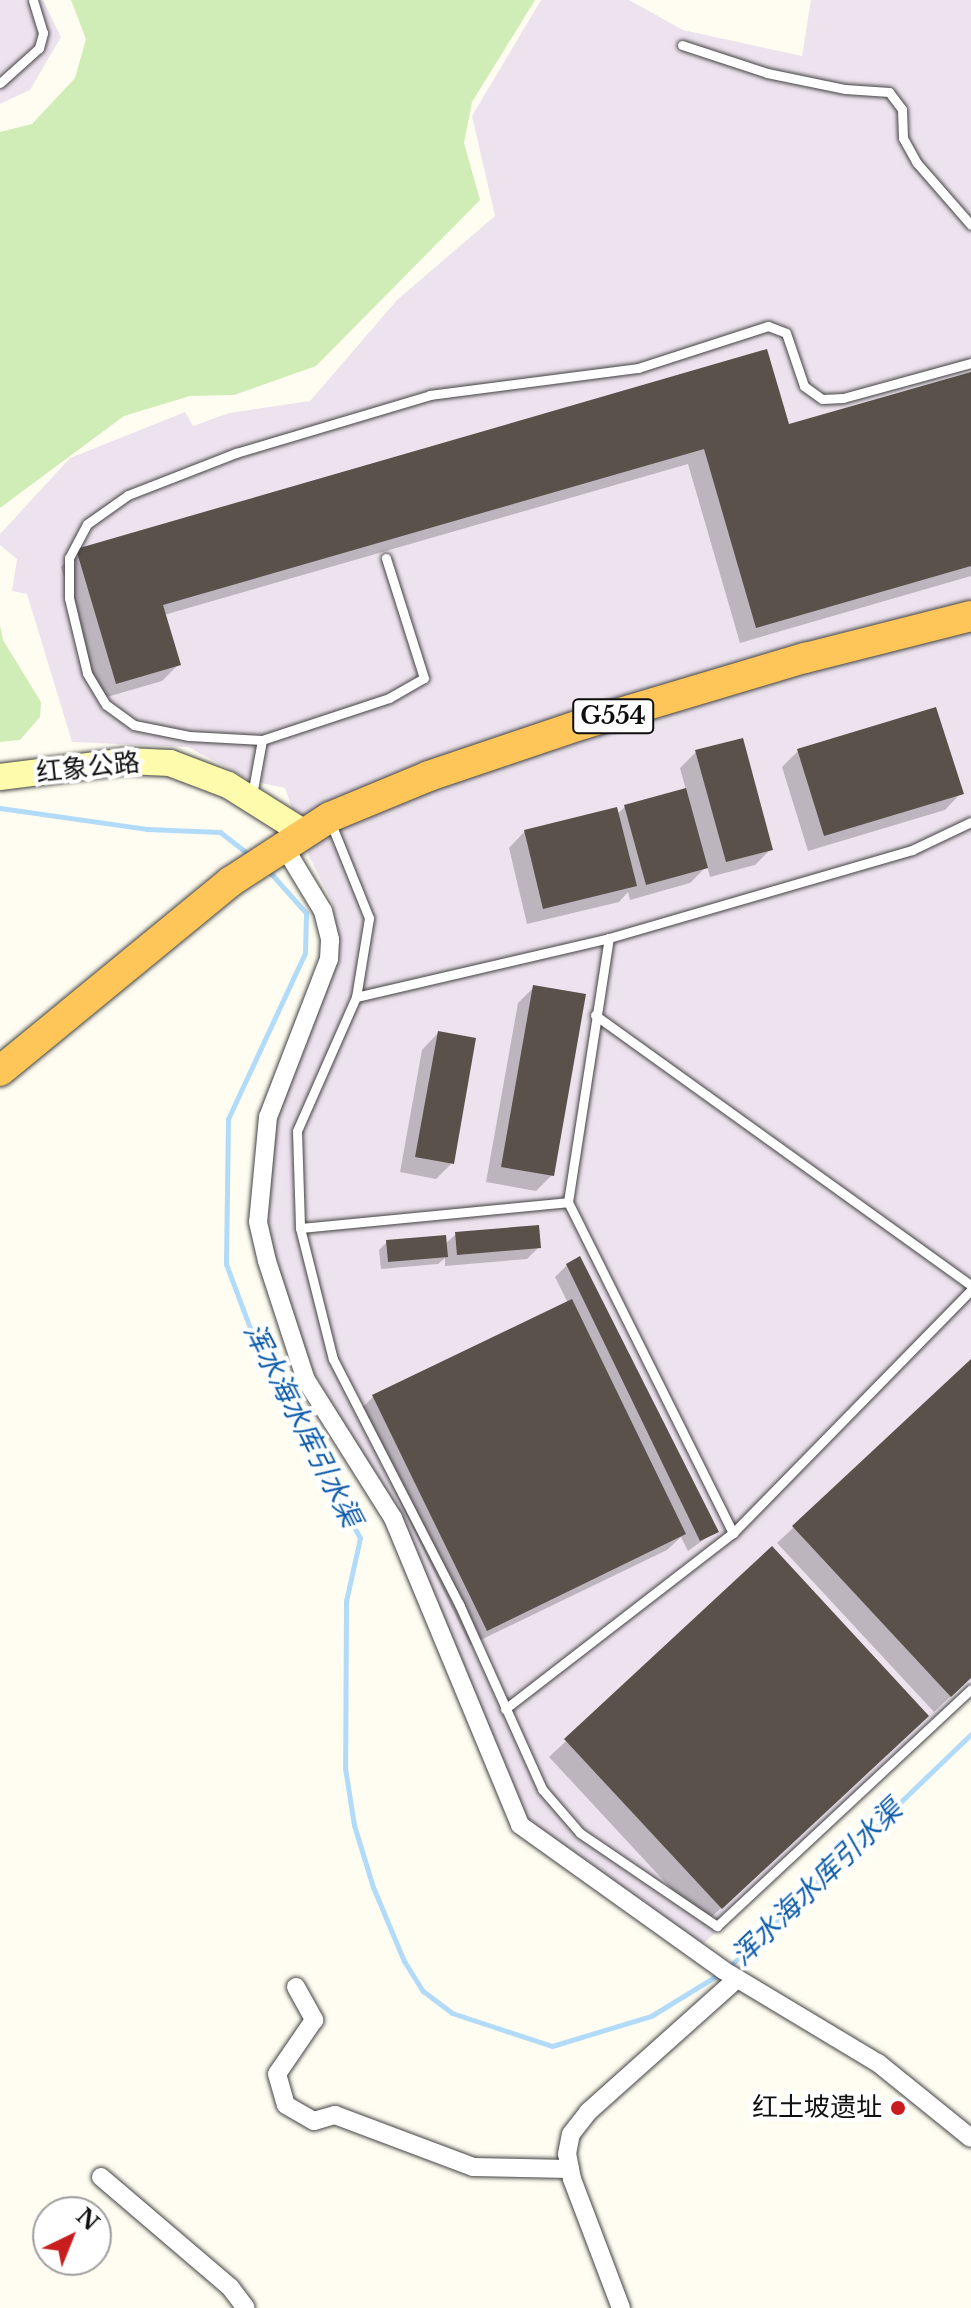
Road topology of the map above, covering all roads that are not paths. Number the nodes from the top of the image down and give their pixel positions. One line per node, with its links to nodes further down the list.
1 (33, 0): 3 (lane)
2 (682, 45): 4 (lane)
3 (0, 83)
4 (971, 225)
5 (971, 363): 8 (lane)
6 (386, 558): 8 (lane)
7 (971, 616): 12 (highway, G554)
8 (262, 740): 10 (lane)
9 (0, 777): 10 (main road, 红象公路)
10 (251, 798): 12 (main road, 红象公路)
11 (971, 822): 13 (lane)
12 (296, 837): 14 (lane); 16 (highway, G554); 23 (street)
13 (609, 938): 14 (lane); 15 (lane)
14 (356, 997): 18 (lane)
15 (595, 1015): 17 (lane); 19 (lane)
16 (0, 1071)
17 (568, 1202): 18 (lane); 20 (lane)
18 (300, 1228): 22 (lane)
19 (971, 1287): 20 (lane)
20 (733, 1533): 22 (lane)
21 (971, 1689): 22 (lane)
22 (505, 1709)
23 (730, 1975): 25 (street); 26 (street)
24 (296, 1987): 26 (street)
25 (971, 2138)
26 (570, 2169): 29 (street)
27 (101, 2177): 28 (street)
28 (246, 2308)
29 (621, 2308)

